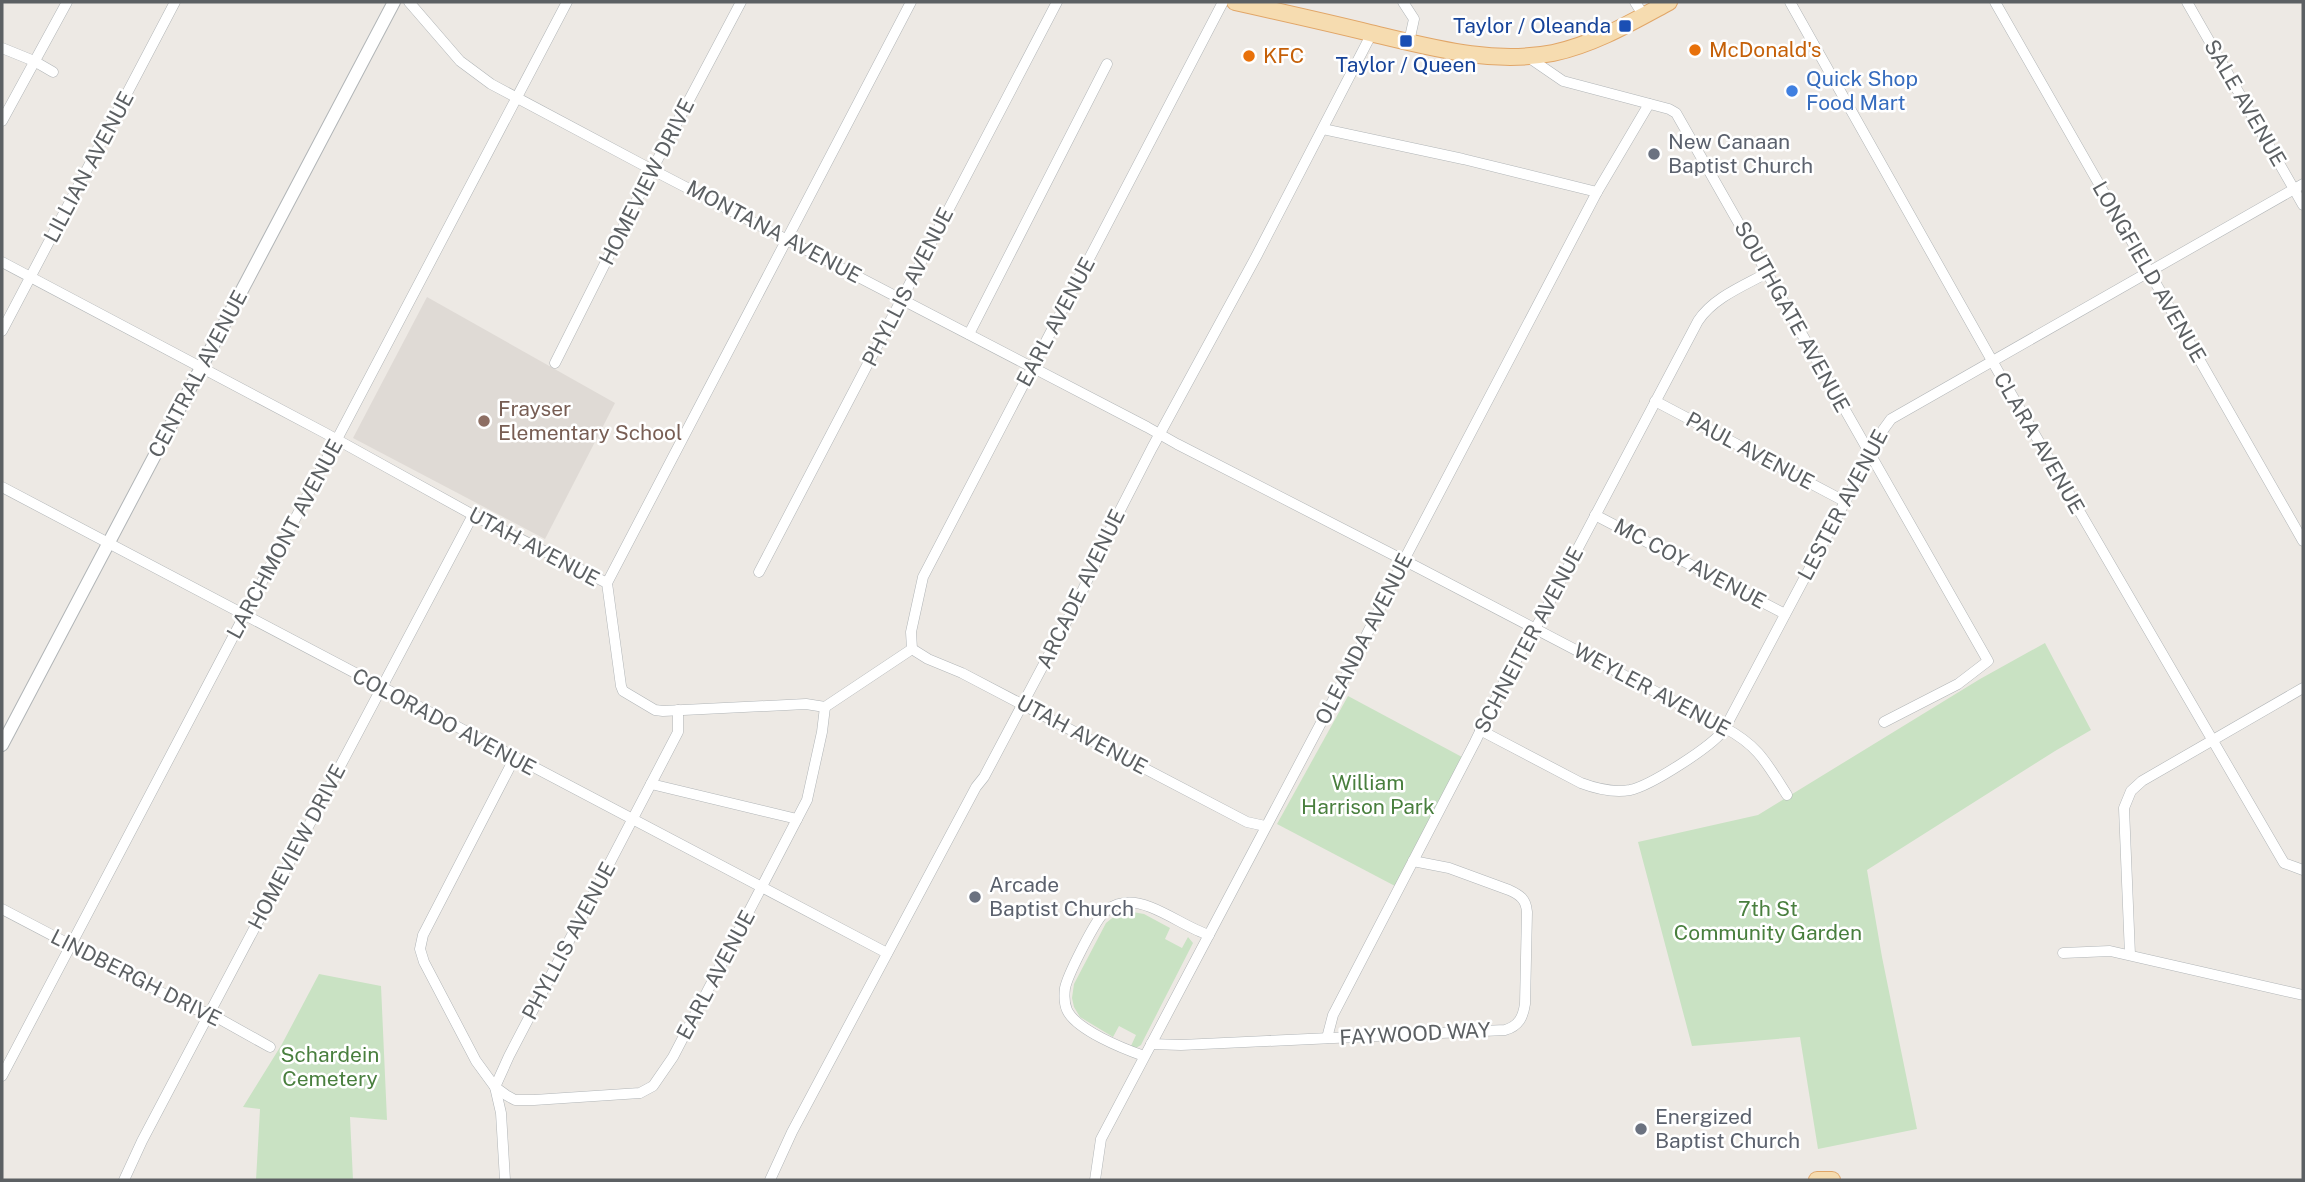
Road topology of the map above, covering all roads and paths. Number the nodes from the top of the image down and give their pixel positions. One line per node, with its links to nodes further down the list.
1 (67, 2): 21 (street)
2 (175, 2): 36 (street, LILLIAN AVENUE)
3 (394, 2): 43 (street, CENTRAL AVENUE)
4 (409, 2): 24 (street, MONTANA AVENUE)
5 (567, 2): 24 (street, LARCHMONT AVENUE)
6 (741, 2): 28 (street, HOMEVIEW DRIVE)
7 (911, 2): 32 (street)
8 (1057, 2): 37 (street, PHYLLIS AVENUE)
9 (1223, 2): 42 (street, EARL AVENUE)
10 (1235, 2): 17 (main road)
11 (1404, 2): 18 (street)
12 (1669, 2): 16 (main road)
13 (1790, 2): 40 (street, CLARA AVENUE)
14 (1995, 2): 34 (street, LONGFIELD AVENUE)
15 (2187, 2): 29 (street, SALE AVENUE)
16 (1640, 9): 20 (main road)
17 (1372, 33): 18 (main road); 27 (street, ARCADE AVENUE)
18 (1409, 42): 20 (main road)
19 (2, 48): 21 (street)
20 (1528, 57): 25 (street, SOUTHGATE AVENUE)
21 (34, 61): 23 (street); 26 (street)
22 (1107, 64): 39 (street)
23 (53, 72)
24 (516, 98): 28 (street, MONTANA AVENUE); 46 (street, LARCHMONT AVENUE)
25 (1648, 104): 30 (street, OLEANDA AVENUE); 35 (street, SOUTHGATE AVENUE)
26 (2, 121)
27 (1323, 129): 30 (street); 45 (street, ARCADE AVENUE)
28 (652, 170): 32 (street, MONTANA AVENUE); 41 (street, HOMEVIEW DRIVE)
29 (2299, 186): 31 (street, SALE AVENUE); 34 (street, LESTER AVENUE)
30 (1597, 192): 54 (street, OLEANDA AVENUE)
31 (2303, 205)
32 (786, 239): 37 (street, MONTANA AVENUE); 56 (street)
33 (2, 262): 36 (street, UTAH AVENUE)
34 (2149, 272): 40 (street, LESTER AVENUE); 52 (street, LONGFIELD AVENUE)
35 (1767, 273): 44 (street, SCHNEITER AVENUE); 47 (street, SOUTHGATE AVENUE)
36 (30, 277): 38 (street, LILLIAN AVENUE); 43 (street, UTAH AVENUE)
37 (902, 300): 39 (street, MONTANA AVENUE); 55 (street, PHYLLIS AVENUE)
38 (2, 331)
39 (969, 334): 42 (street, MONTANA AVENUE)
40 (1992, 361): 47 (street, LESTER AVENUE); 69 (street, CLARA AVENUE)
41 (555, 363)
42 (1032, 367): 45 (street, MONTANA AVENUE); 60 (street, EARL AVENUE)
43 (201, 368): 46 (street, UTAH AVENUE); 53 (street, CENTRAL AVENUE)
44 (1655, 401): 49 (street, PAUL AVENUE); 51 (street, SCHNEITER AVENUE)
45 (1160, 435): 54 (street, WEYLER AVENUE); 63 (street, ARCADE AVENUE)
46 (337, 440): 50 (street, UTAH AVENUE); 58 (street, LARCHMONT AVENUE)
47 (1870, 455): 49 (street, LESTER AVENUE); 66 (street, SOUTHGATE AVENUE)
48 (2, 487): 53 (street, COLORADO AVENUE)
49 (1844, 501): 57 (street, LESTER AVENUE)
50 (472, 515): 56 (street, UTAH AVENUE); 61 (street, HOMEVIEW DRIVE)
51 (1595, 515): 57 (street, MC COY AVENUE); 59 (street, SCHNEITER AVENUE)
52 (2303, 541)
53 (108, 544): 58 (street, COLORADO AVENUE); 70 (street, CENTRAL AVENUE)
54 (1404, 560): 59 (street, WEYLER AVENUE); 76 (street, OLEANDA AVENUE)
55 (760, 572)
56 (607, 583): 65 (street, UTAH AVENUE)
57 (1785, 614): 67 (street, LESTER AVENUE)
58 (244, 616): 61 (street, COLORADO AVENUE); 82 (street, LARCHMONT AVENUE)
59 (1534, 628): 67 (street, WEYLER AVENUE); 68 (street, SCHNEITER AVENUE)
60 (912, 649): 63 (street, UTAH AVENUE); 64 (street)
61 (380, 688): 71 (street, COLORADO AVENUE); 87 (street, HOMEVIEW DRIVE)
62 (2303, 688): 69 (street)
63 (1023, 705): 76 (street, UTAH AVENUE); 83 (street, ARCADE AVENUE)
64 (825, 707): 65 (street, UTAH AVENUE); 74 (street, EARL AVENUE)
65 (678, 710): 72 (street, PHYLLIS AVENUE)
66 (1884, 722)
67 (1725, 728): 68 (street, LESTER AVENUE); 73 (street, WEYLER AVENUE)
68 (1480, 730): 77 (street, SCHNEITER AVENUE)
69 (2212, 740): 78 (street, CLARA AVENUE); 85 (street)
70 (2, 745)
71 (514, 759): 75 (street, COLORADO AVENUE); 93 (street)
72 (651, 784): 74 (street); 75 (street, PHYLLIS AVENUE)
73 (1787, 795)
74 (797, 819): 79 (street, EARL AVENUE)
75 (632, 821): 79 (street, COLORADO AVENUE); 93 (street, PHYLLIS AVENUE)
76 (1265, 826): 81 (street, OLEANDA AVENUE)
77 (1413, 861): 88 (street, SCHNEITER AVENUE); 88 (street, FAYWOOD WAY)
78 (2303, 870)
79 (761, 888): 83 (street, COLORADO AVENUE); 93 (street, EARL AVENUE)
80 (2, 909): 82 (street, LINDBERGH DRIVE)
81 (1209, 934): 89 (street, OLEANDA AVENUE); 91 (street)
82 (71, 945): 87 (street, LINDBERGH DRIVE); 92 (street, LARCHMONT AVENUE)
83 (887, 953): 96 (street, ARCADE AVENUE)
84 (2063, 953): 85 (street)
85 (2130, 955): 86 (street)
86 (2303, 995)
87 (209, 1013): 90 (street, LINDBERGH DRIVE); 94 (street, HOMEVIEW DRIVE)
88 (1327, 1038): 89 (street, FAYWOOD WAY)
89 (1151, 1044): 91 (street, OLEANDA AVENUE)
90 (270, 1047)
91 (1144, 1056): 97 (street, OLEANDA AVENUE)
92 (2, 1076)
93 (495, 1087): 95 (street)
94 (124, 1180)
95 (505, 1180)
96 (770, 1180)
97 (1096, 1180)
98 (1817, 1180): 99 (main road)
99 (1832, 1180)

